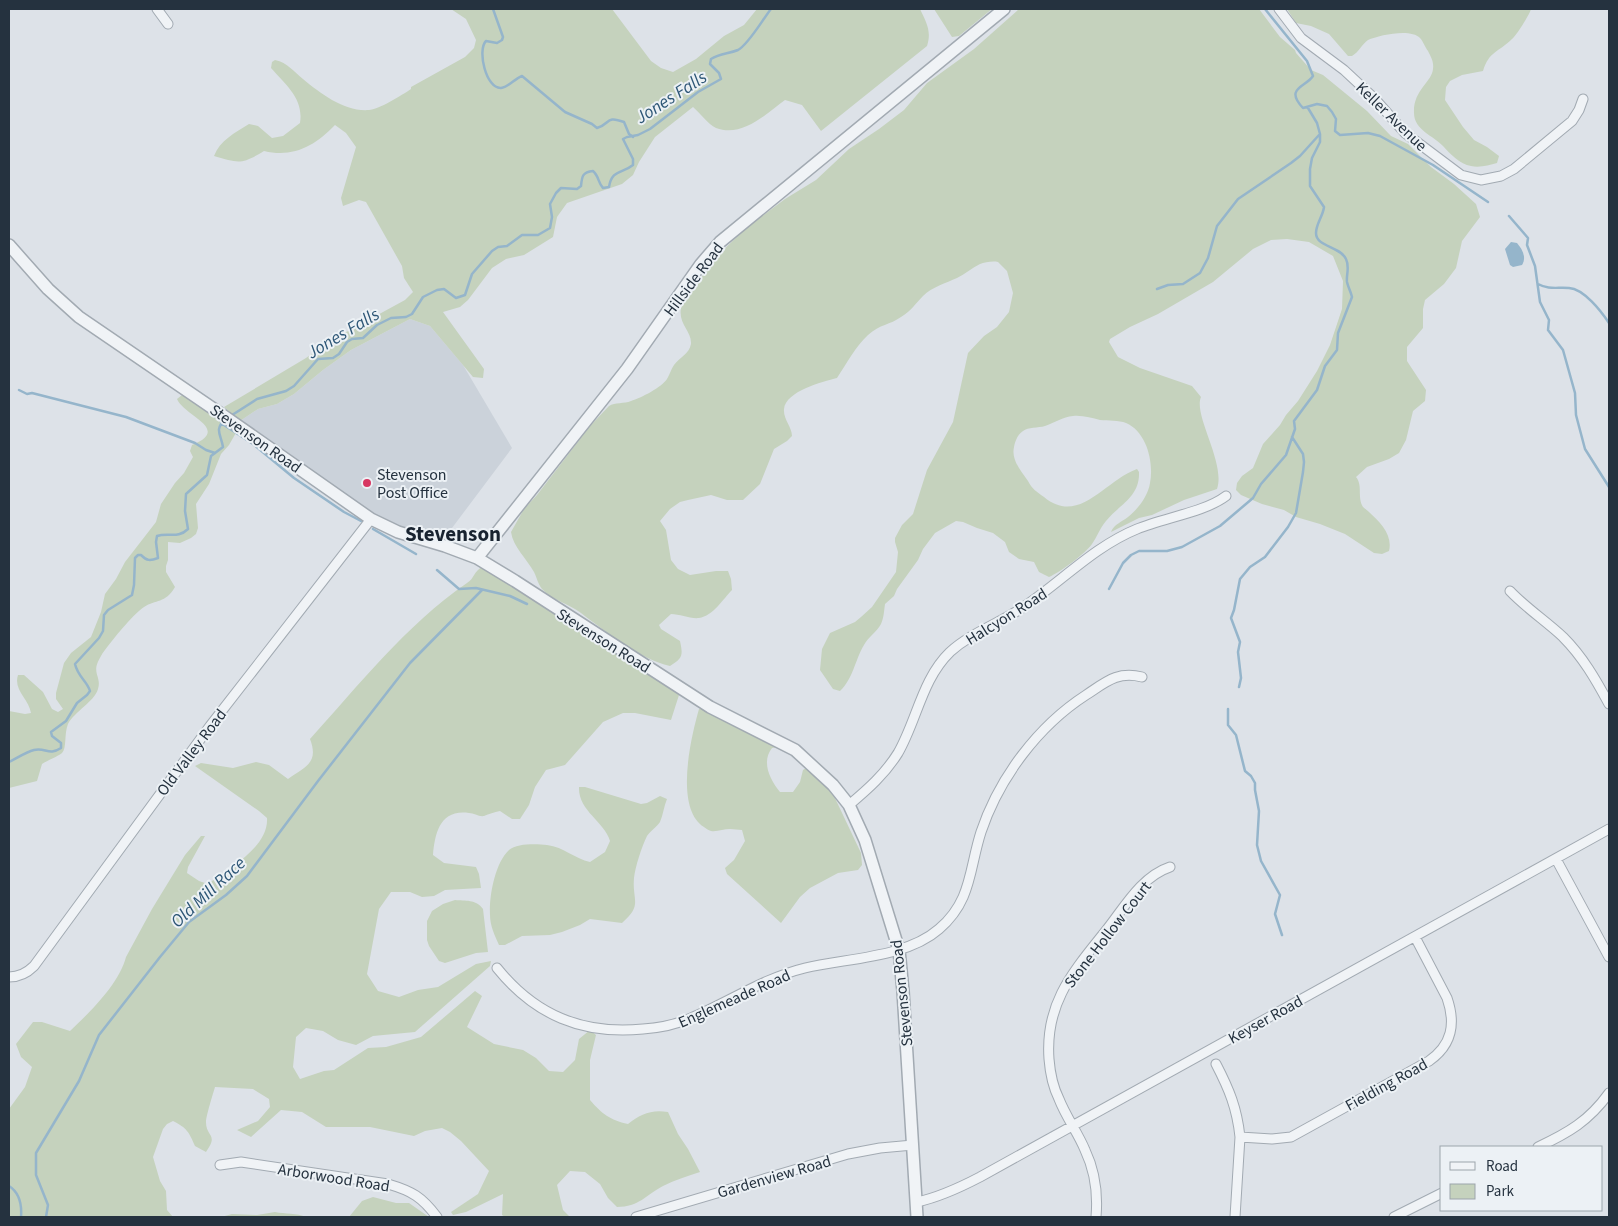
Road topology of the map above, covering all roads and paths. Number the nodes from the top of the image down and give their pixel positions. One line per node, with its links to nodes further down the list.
1 (158, 9): 4 (street)
2 (1004, 9): 9 (street, Hillside Road)
3 (1279, 9): 5 (street, Keller Avenue)
4 (168, 24)
5 (1583, 99)
6 (9, 245): 8 (street, Stevenson Road)
7 (1226, 496): 13 (street, Halcyon Road)
8 (371, 519): 9 (street, Stevenson Road); 21 (street, Old Valley Road)
9 (477, 558): 13 (street, Stevenson Road)
10 (1510, 591): 12 (street)
11 (1142, 677): 18 (street, Englemeade Road)
12 (1609, 704)
13 (849, 805): 18 (street, Stevenson Road)
14 (1609, 829): 15 (street, Keyser Road)
15 (1556, 859): 17 (street, Keyser Road); 19 (street)
16 (1170, 866): 24 (street, Stone Hollow Court)
17 (1415, 937): 24 (street, Keyser Road); 25 (street, Fielding Road)
18 (899, 950): 20 (street, Englemeade Road); 26 (street, Stevenson Road)
19 (1609, 957)
20 (496, 968)
21 (9, 977)
22 (1216, 1064): 25 (street)
23 (1609, 1093): 27 (street)
24 (1072, 1126): 30 (street, Keyser Road); 34 (street, Stone Hollow Court)
25 (1240, 1137): 35 (street)
26 (913, 1145): 30 (street, Stevenson Road); 32 (street, Gardenview Road)
27 (1540, 1146)
28 (220, 1165): 31 (street, Arborwood Road)
29 (1440, 1194): 36 (street)
30 (917, 1202): 33 (street, Stevenson Road)
31 (437, 1217)
32 (636, 1217)
33 (917, 1217)
34 (1096, 1217)
35 (1235, 1217)
36 (1394, 1217)

